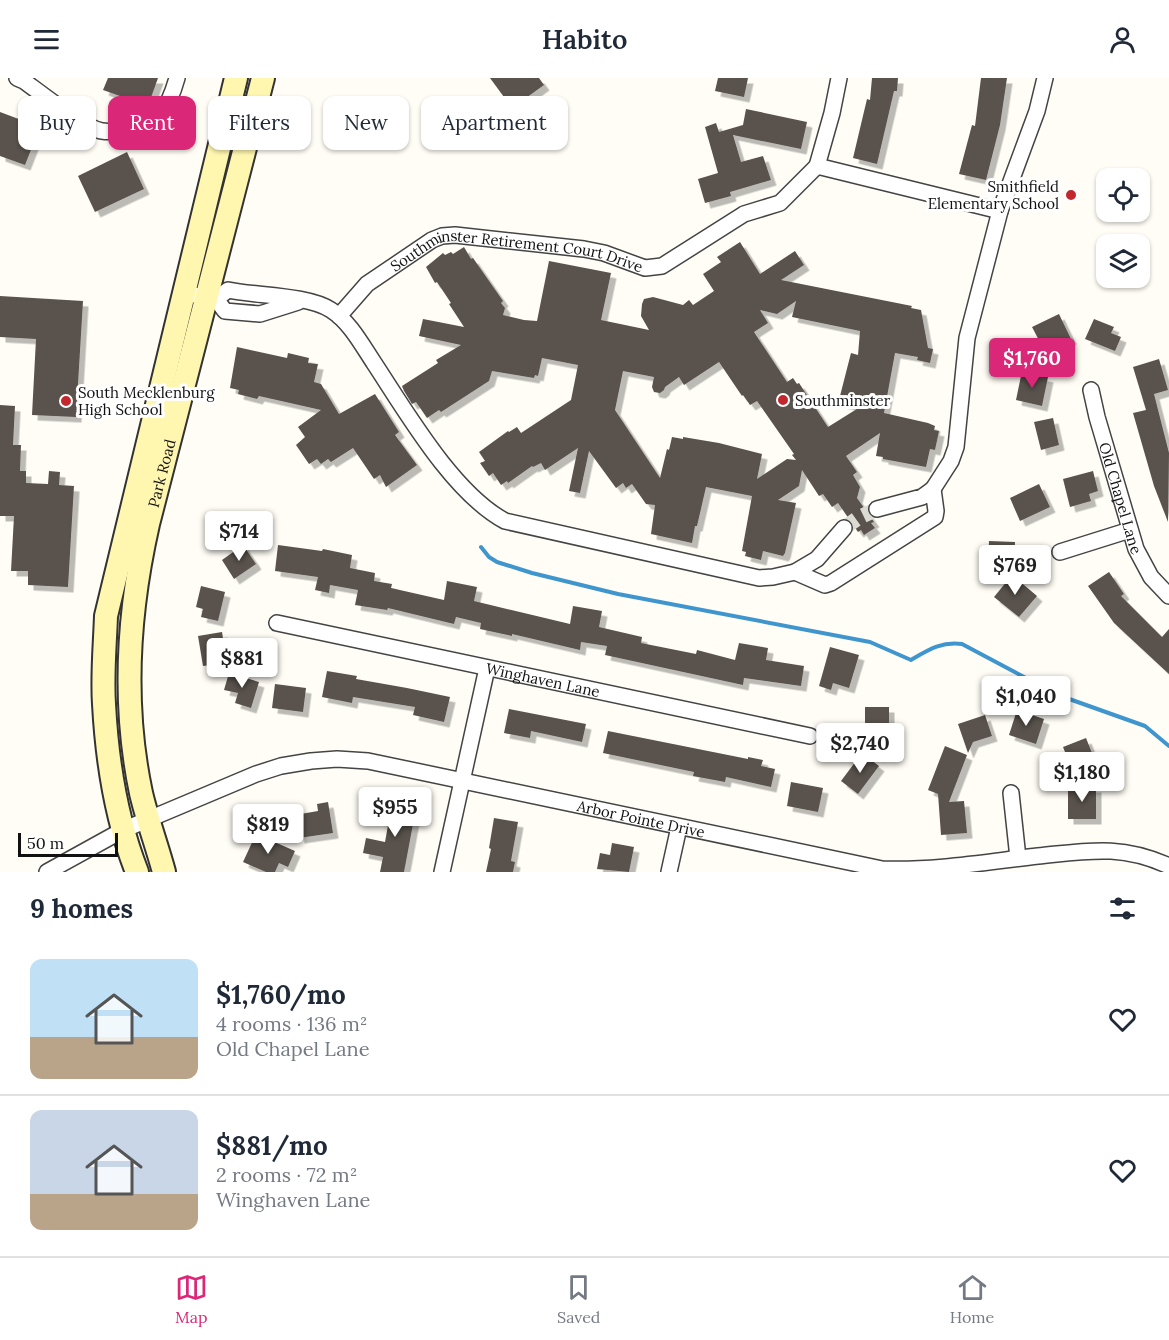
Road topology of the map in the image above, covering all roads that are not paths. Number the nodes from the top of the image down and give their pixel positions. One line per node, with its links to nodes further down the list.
1 (17, 78): 2 (street)
2 (177, 78)
3 (236, 78): 9 (main road, Park Road)
4 (262, 78): 9 (main road, Park Road)
5 (839, 78): 7 (street)
6 (1045, 78): 8 (street)
7 (817, 165): 8 (street); 10 (street, Southminster Retirement Court Drive)
8 (1000, 211): 12 (street)
9 (202, 296): 10 (street); 24 (main road, Park Road); 26 (main road, Park Road)
10 (339, 316): 17 (street)
11 (1091, 390): 15 (street, Old Chapel Lane)
12 (933, 489): 13 (street); 17 (street)
13 (877, 509)
14 (844, 528): 17 (street)
15 (1130, 530): 16 (street); 18 (street, Old Chapel Lane)
16 (1060, 552)
17 (795, 572)
18 (1169, 596)
19 (277, 623): 20 (street, Winghaven Lane)
20 (487, 668): 21 (street, Winghaven Lane); 22 (street)
21 (810, 736)
22 (461, 780): 24 (street, Arbor Pointe Drive); 25 (street, Arbor Pointe Drive); 32 (street)
23 (1011, 793): 27 (street)
24 (149, 820): 26 (street, Arbor Pointe Drive); 31 (main road, Park Road)
25 (679, 826): 27 (street, Arbor Pointe Drive); 33 (street)
26 (123, 830): 29 (street, Arbor Pointe Drive); 30 (main road, Park Road)
27 (1018, 858): 28 (street, Arbor Pointe Drive)
28 (1169, 866)
29 (47, 872)
30 (137, 872)
31 (164, 872)
32 (442, 872)
33 (669, 872)

